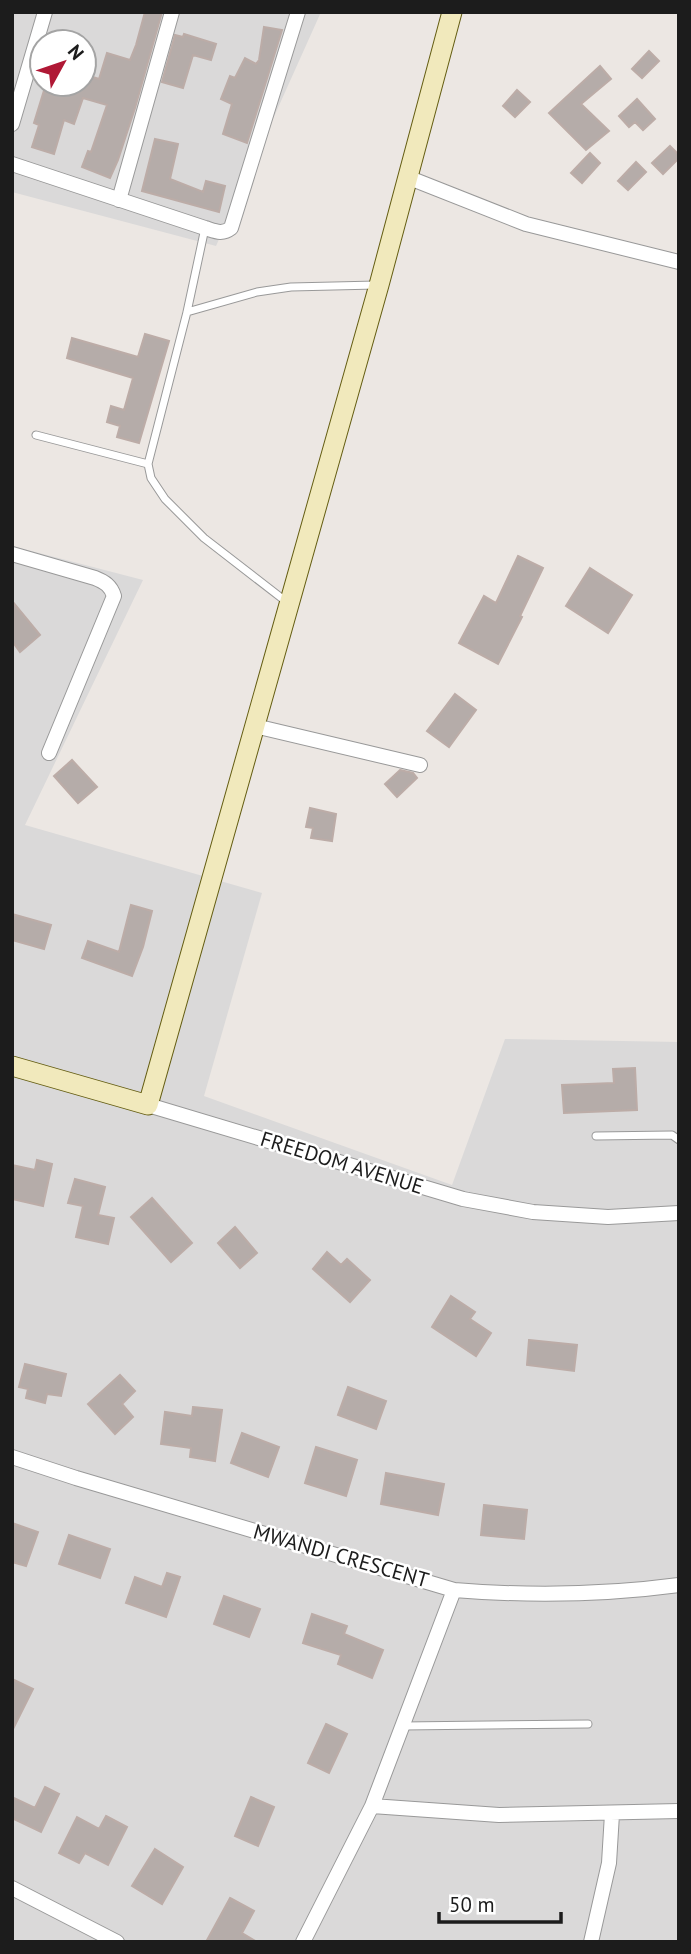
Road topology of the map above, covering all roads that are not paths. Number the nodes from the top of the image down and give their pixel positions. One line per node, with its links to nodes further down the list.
1 (45, 12): 5 (street)
2 (172, 12): 8 (street)
3 (298, 12): 9 (street)
4 (452, 12): 7 (main road)
5 (12, 124)
6 (12, 164): 8 (street)
7 (407, 177): 10 (street); 11 (main road)
8 (119, 200): 9 (street)
9 (205, 228): 12 (lane)
10 (679, 262)
11 (379, 285): 12 (lane); 16 (main road)
12 (187, 312): 14 (lane)
13 (36, 435): 14 (lane)
14 (148, 464): 16 (lane)
15 (12, 554): 18 (street)
16 (289, 604): 17 (main road)
17 (255, 726): 19 (street); 21 (main road)
18 (49, 753)
19 (420, 765)
20 (12, 1066): 21 (main road, FREEDOM AVENUE)
21 (148, 1105): 24 (street, FREEDOM AVENUE)
22 (596, 1136): 23 (lane)
23 (679, 1140)
24 (679, 1213)
25 (12, 1457): 27 (street, MWANDI CRESCENT)
26 (679, 1585): 27 (street, MWANDI CRESCENT)
27 (454, 1590): 29 (street)
28 (588, 1724): 29 (lane)
29 (402, 1726): 30 (street)
30 (372, 1806): 32 (street); 35 (street)
31 (679, 1811): 32 (street)
32 (612, 1814): 36 (street)
33 (12, 1888): 34 (street)
34 (117, 1942)
35 (303, 1942)
36 (591, 1942)

